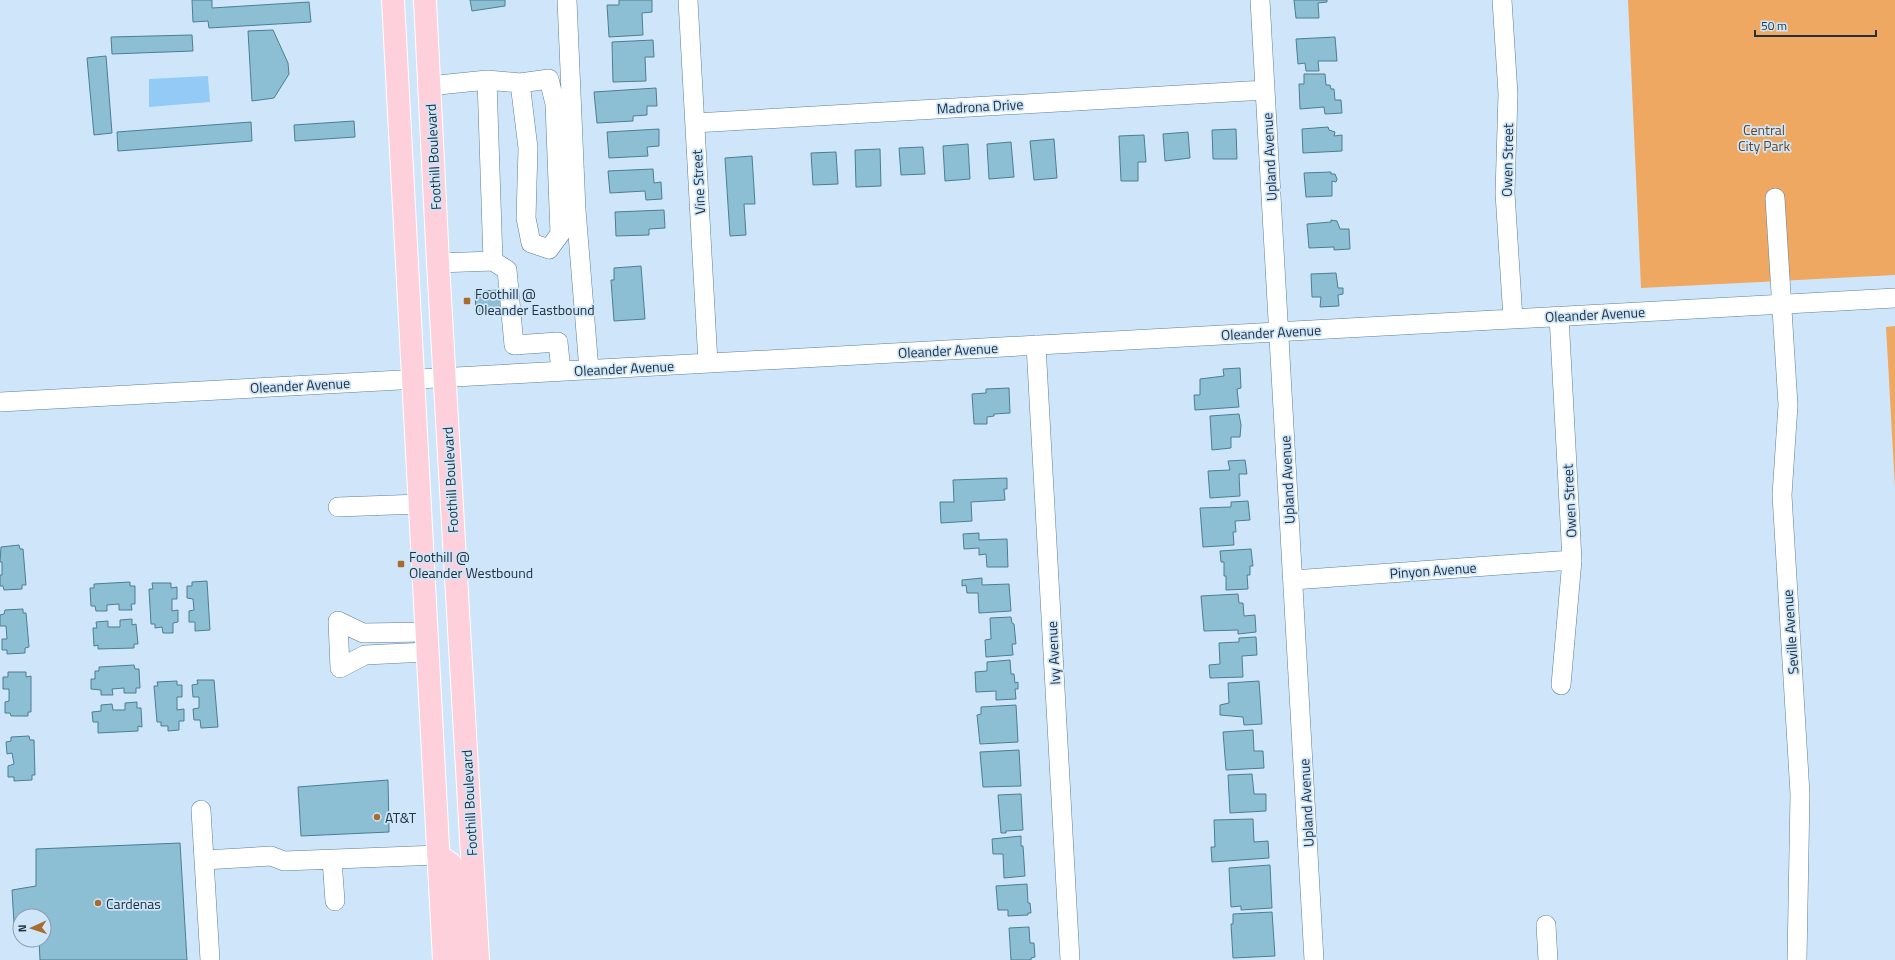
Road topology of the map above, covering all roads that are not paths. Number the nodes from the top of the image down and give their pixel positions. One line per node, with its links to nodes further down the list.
1 (393, 0): 25 (main road)
2 (425, 0): 9 (main road, Foothill Boulevard)
3 (566, 0): 22 (street)
4 (688, 0): 11 (street, Vine Street)
5 (1260, 0): 10 (street, Upland Avenue)
6 (1502, 0): 18 (street, Owen Street)
7 (487, 80): 8 (street); 9 (street); 13 (street)
8 (520, 83): 8 (street)
9 (429, 86): 14 (main road, Foothill Boulevard)
10 (1265, 90): 11 (street, Madrona Drive); 19 (street, Upland Avenue)
11 (695, 123): 21 (street, Vine Street)
12 (1775, 198): 16 (street, Seville Avenue)
13 (493, 261): 14 (street); 23 (street)
14 (438, 263): 24 (main road, Foothill Boulevard)
15 (1895, 298): 16 (street, Oleander Avenue)
16 (1782, 304): 17 (street, Oleander Avenue); 46 (street, Seville Avenue)
17 (1559, 316): 18 (street, Oleander Avenue); 29 (street, Owen Street)
18 (1513, 319): 19 (street, Oleander Avenue)
19 (1278, 332): 20 (street, Oleander Avenue); 30 (street, Upland Avenue)
20 (1036, 345): 21 (street, Oleander Avenue); 43 (street, Ivy Avenue)
21 (708, 363): 22 (street, Oleander Avenue)
22 (589, 370): 23 (street, Oleander Avenue)
23 (560, 371): 24 (street, Oleander Avenue)
24 (444, 378): 25 (street, Oleander Avenue); 42 (main road, Foothill Boulevard)
25 (413, 379): 26 (street, Oleander Avenue); 27 (main road)
26 (0, 402)
27 (420, 504): 28 (street); 31 (main road)
28 (338, 507)
29 (1572, 560): 30 (street, Pinyon Avenue); 32 (street, Owen Street)
30 (1293, 580): 44 (street, Upland Avenue)
31 (427, 642): 31 (street); 34 (main road)
32 (1561, 685)
33 (201, 810): 35 (street)
34 (438, 855): 36 (street); 40 (main road); 41 (main road)
35 (204, 860): 36 (street); 39 (street)
36 (332, 860): 37 (street)
37 (335, 901)
38 (1546, 925): 45 (street)
39 (210, 960)
40 (444, 960)
41 (462, 960)
42 (478, 960)
43 (1070, 960)
44 (1314, 960)
45 (1548, 960)
46 (1797, 960)

